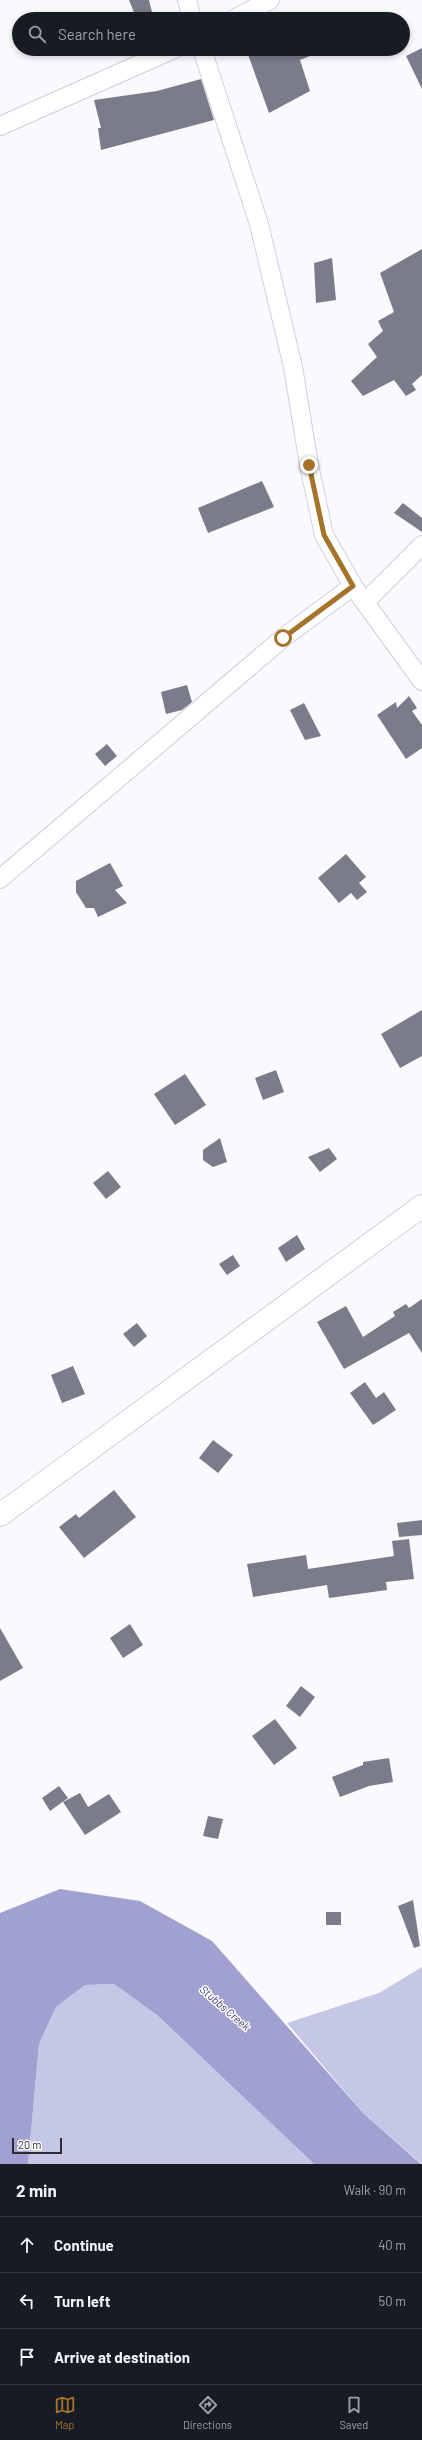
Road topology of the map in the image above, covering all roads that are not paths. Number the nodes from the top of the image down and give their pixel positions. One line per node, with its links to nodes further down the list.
1 (187, 0): 3 (street)
2 (270, 0): 4 (street)
3 (190, 12)
4 (247, 12)
5 (158, 56): 7 (street)
6 (204, 56): 9 (street)
7 (0, 126)
8 (422, 545): 10 (street)
9 (353, 586): 10 (street); 12 (street)
10 (365, 602): 11 (street)
11 (422, 681)
12 (0, 879)
13 (422, 1206): 14 (street)
14 (0, 1515)

